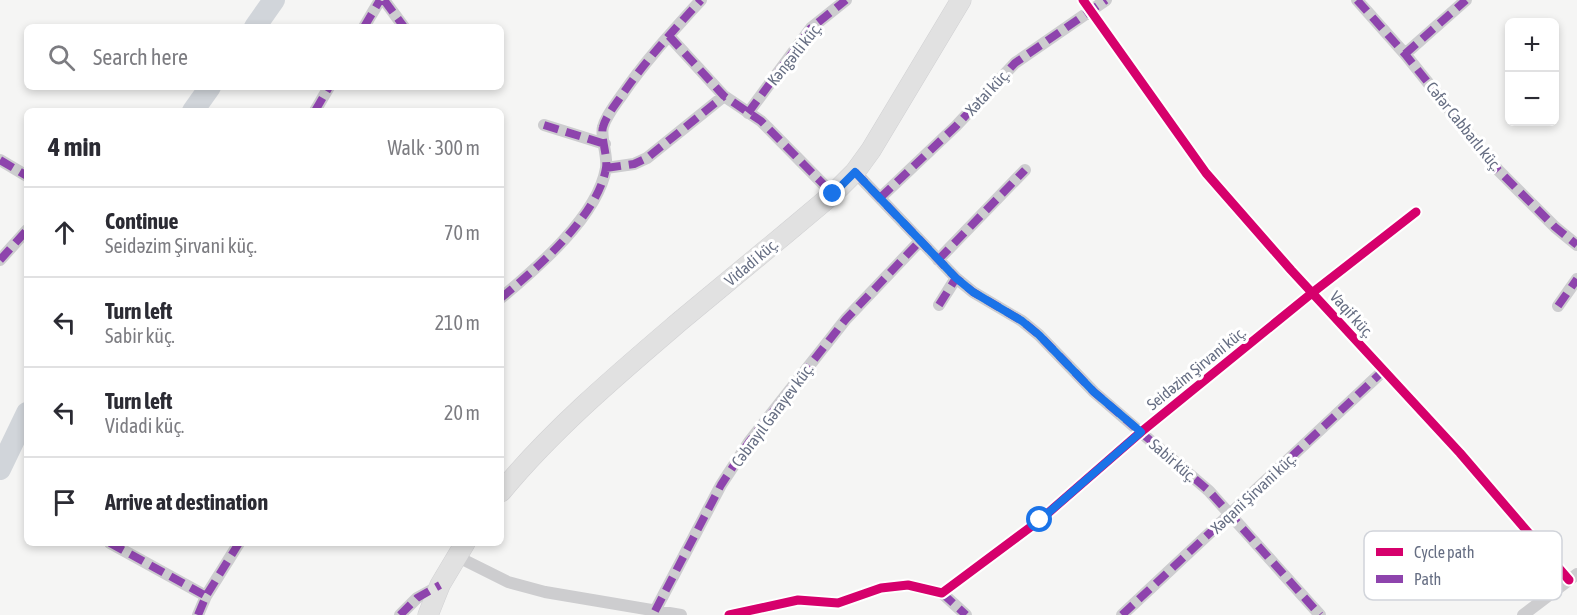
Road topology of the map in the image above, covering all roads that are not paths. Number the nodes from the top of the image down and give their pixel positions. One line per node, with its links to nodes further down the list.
1 (382, 0): 10 (street); 11 (street)
2 (701, 0): 12 (street)
3 (846, 0): 17 (street, Kəngərli küç.)
4 (961, 0): 23 (main road, Vidadi küç.)
5 (1083, 0): 9 (street, Vaqif küç.)
6 (1106, 0): 9 (street, Xətai küç.)
7 (1357, 0): 13 (street, Cəfər Cabbarlı küç.)
8 (1466, 0): 13 (street)
9 (1091, 10): 26 (street, Xətai küç.); 35 (street, Vaqif küç.)
10 (366, 24)
11 (402, 24)
12 (669, 36): 15 (street); 19 (street)
13 (1405, 54): 30 (street, Cəfər Cabbarlı küç.)
14 (327, 90): 16 (street)
15 (724, 96): 17 (street); 21 (street)
16 (317, 108)
17 (748, 113): 25 (street)
18 (544, 125): 19 (street)
19 (605, 144): 21 (street)
20 (0, 160): 24 (street)
21 (606, 168): 36 (street)
22 (1025, 170): 32 (street)
23 (855, 172): 25 (main road, Vidadi küç.); 26 (street, Sabir küç.)
24 (24, 174)
25 (833, 194): 41 (main road, Vidadi küç.)
26 (880, 198): 29 (street, Sabir küç.)
27 (1416, 212): 35 (street, Seidəzim Şirvani küç.)
28 (24, 233): 31 (street)
29 (920, 241): 32 (street, Sabir küç.); 53 (street, Cəbrayıl Gərayev küç.)
30 (1577, 244)
31 (0, 260)
32 (938, 260): 33 (street, Sabir küç.)
33 (956, 278): 37 (street); 40 (street, Sabir küç.)
34 (1577, 279): 38 (street)
35 (1312, 293): 39 (street, Vaqif küç.); 40 (street, Seidəzim Şirvani küç.)
36 (504, 296)
37 (939, 305)
38 (1558, 306)
39 (1383, 371): 42 (street, Xəqani Şirvani küç.); 43 (street, Vaqif küç.)
40 (1141, 432): 42 (street, Sabir küç.); 50 (street, Seidəzim Şirvani küç.)
41 (504, 488)
42 (1231, 514): 60 (street, Xəqani Şirvani küç.); 61 (street, Sabir küç.)
43 (1531, 531)
44 (115, 546): 51 (street)
45 (237, 546): 51 (street)
46 (460, 549): 49 (main road); 53 (street)
47 (1562, 565): 48 (street, Vaqif küç.)
48 (1573, 577)
49 (440, 585): 55 (street); 56 (main road)
50 (942, 593): 58 (street); 59 (street)
51 (206, 596): 54 (street)
52 (1543, 600): 62 (street)
53 (656, 611): 57 (street)
54 (198, 615)
55 (400, 615)
56 (428, 615)
57 (681, 615)
58 (729, 615)
59 (966, 615)
60 (1122, 615)
61 (1320, 615)
62 (1523, 615)

